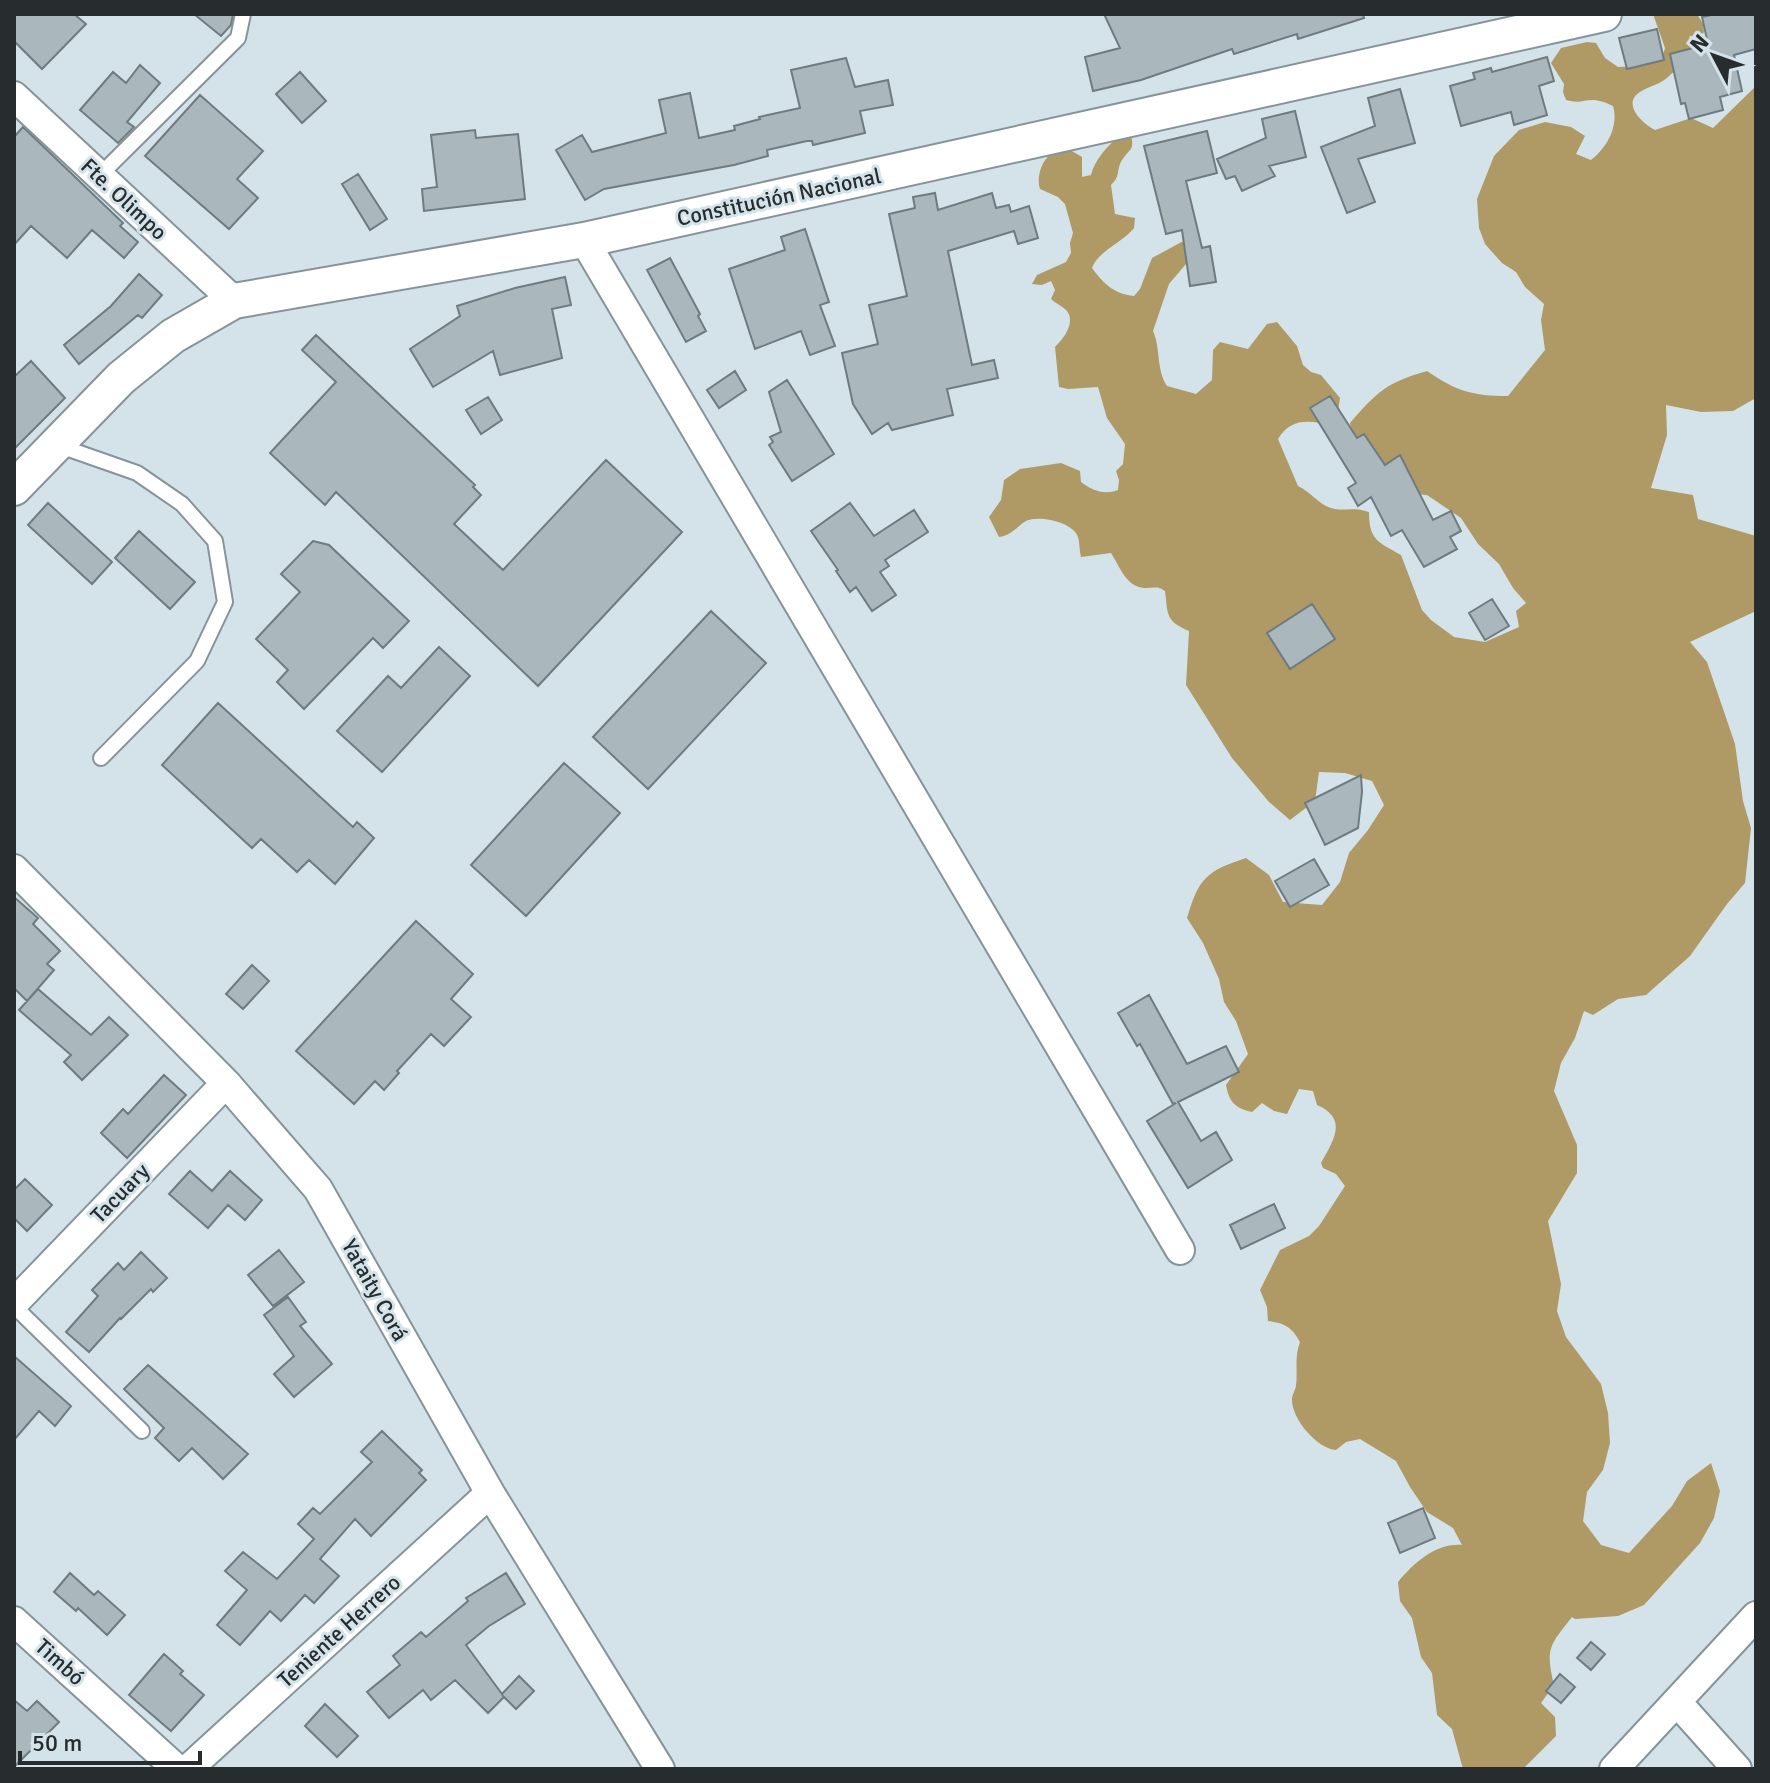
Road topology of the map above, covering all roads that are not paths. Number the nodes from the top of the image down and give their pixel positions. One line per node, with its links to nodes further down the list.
1 (243, 14): 4 (lane)
2 (1604, 14): 5 (street, Constitución Nacional)
3 (14, 96): 4 (street, Fte. Olimpo)
4 (99, 176): 6 (street, Fte. Olimpo)
5 (584, 240): 6 (street, Constitución Nacional); 12 (street)
6 (234, 301): 7 (street, Constitución Nacional)
7 (56, 444): 8 (street, Constitución Nacional); 9 (lane)
8 (14, 488)
9 (101, 758)
10 (14, 869): 11 (street, Yataity Corá)
11 (226, 1083): 13 (street, Tacuary); 15 (street, Yataity Corá)
12 (1180, 1250)
13 (14, 1304): 14 (lane)
14 (142, 1431)
15 (490, 1493): 20 (street, Teniente Herrero); 21 (street, Yataity Corá)
16 (1756, 1616): 18 (street)
17 (14, 1621): 19 (street, Timbó)
18 (1677, 1702): 22 (street); 23 (street)
19 (177, 1769)
20 (188, 1769)
21 (660, 1769)
22 (1614, 1769)
23 (1737, 1769)

